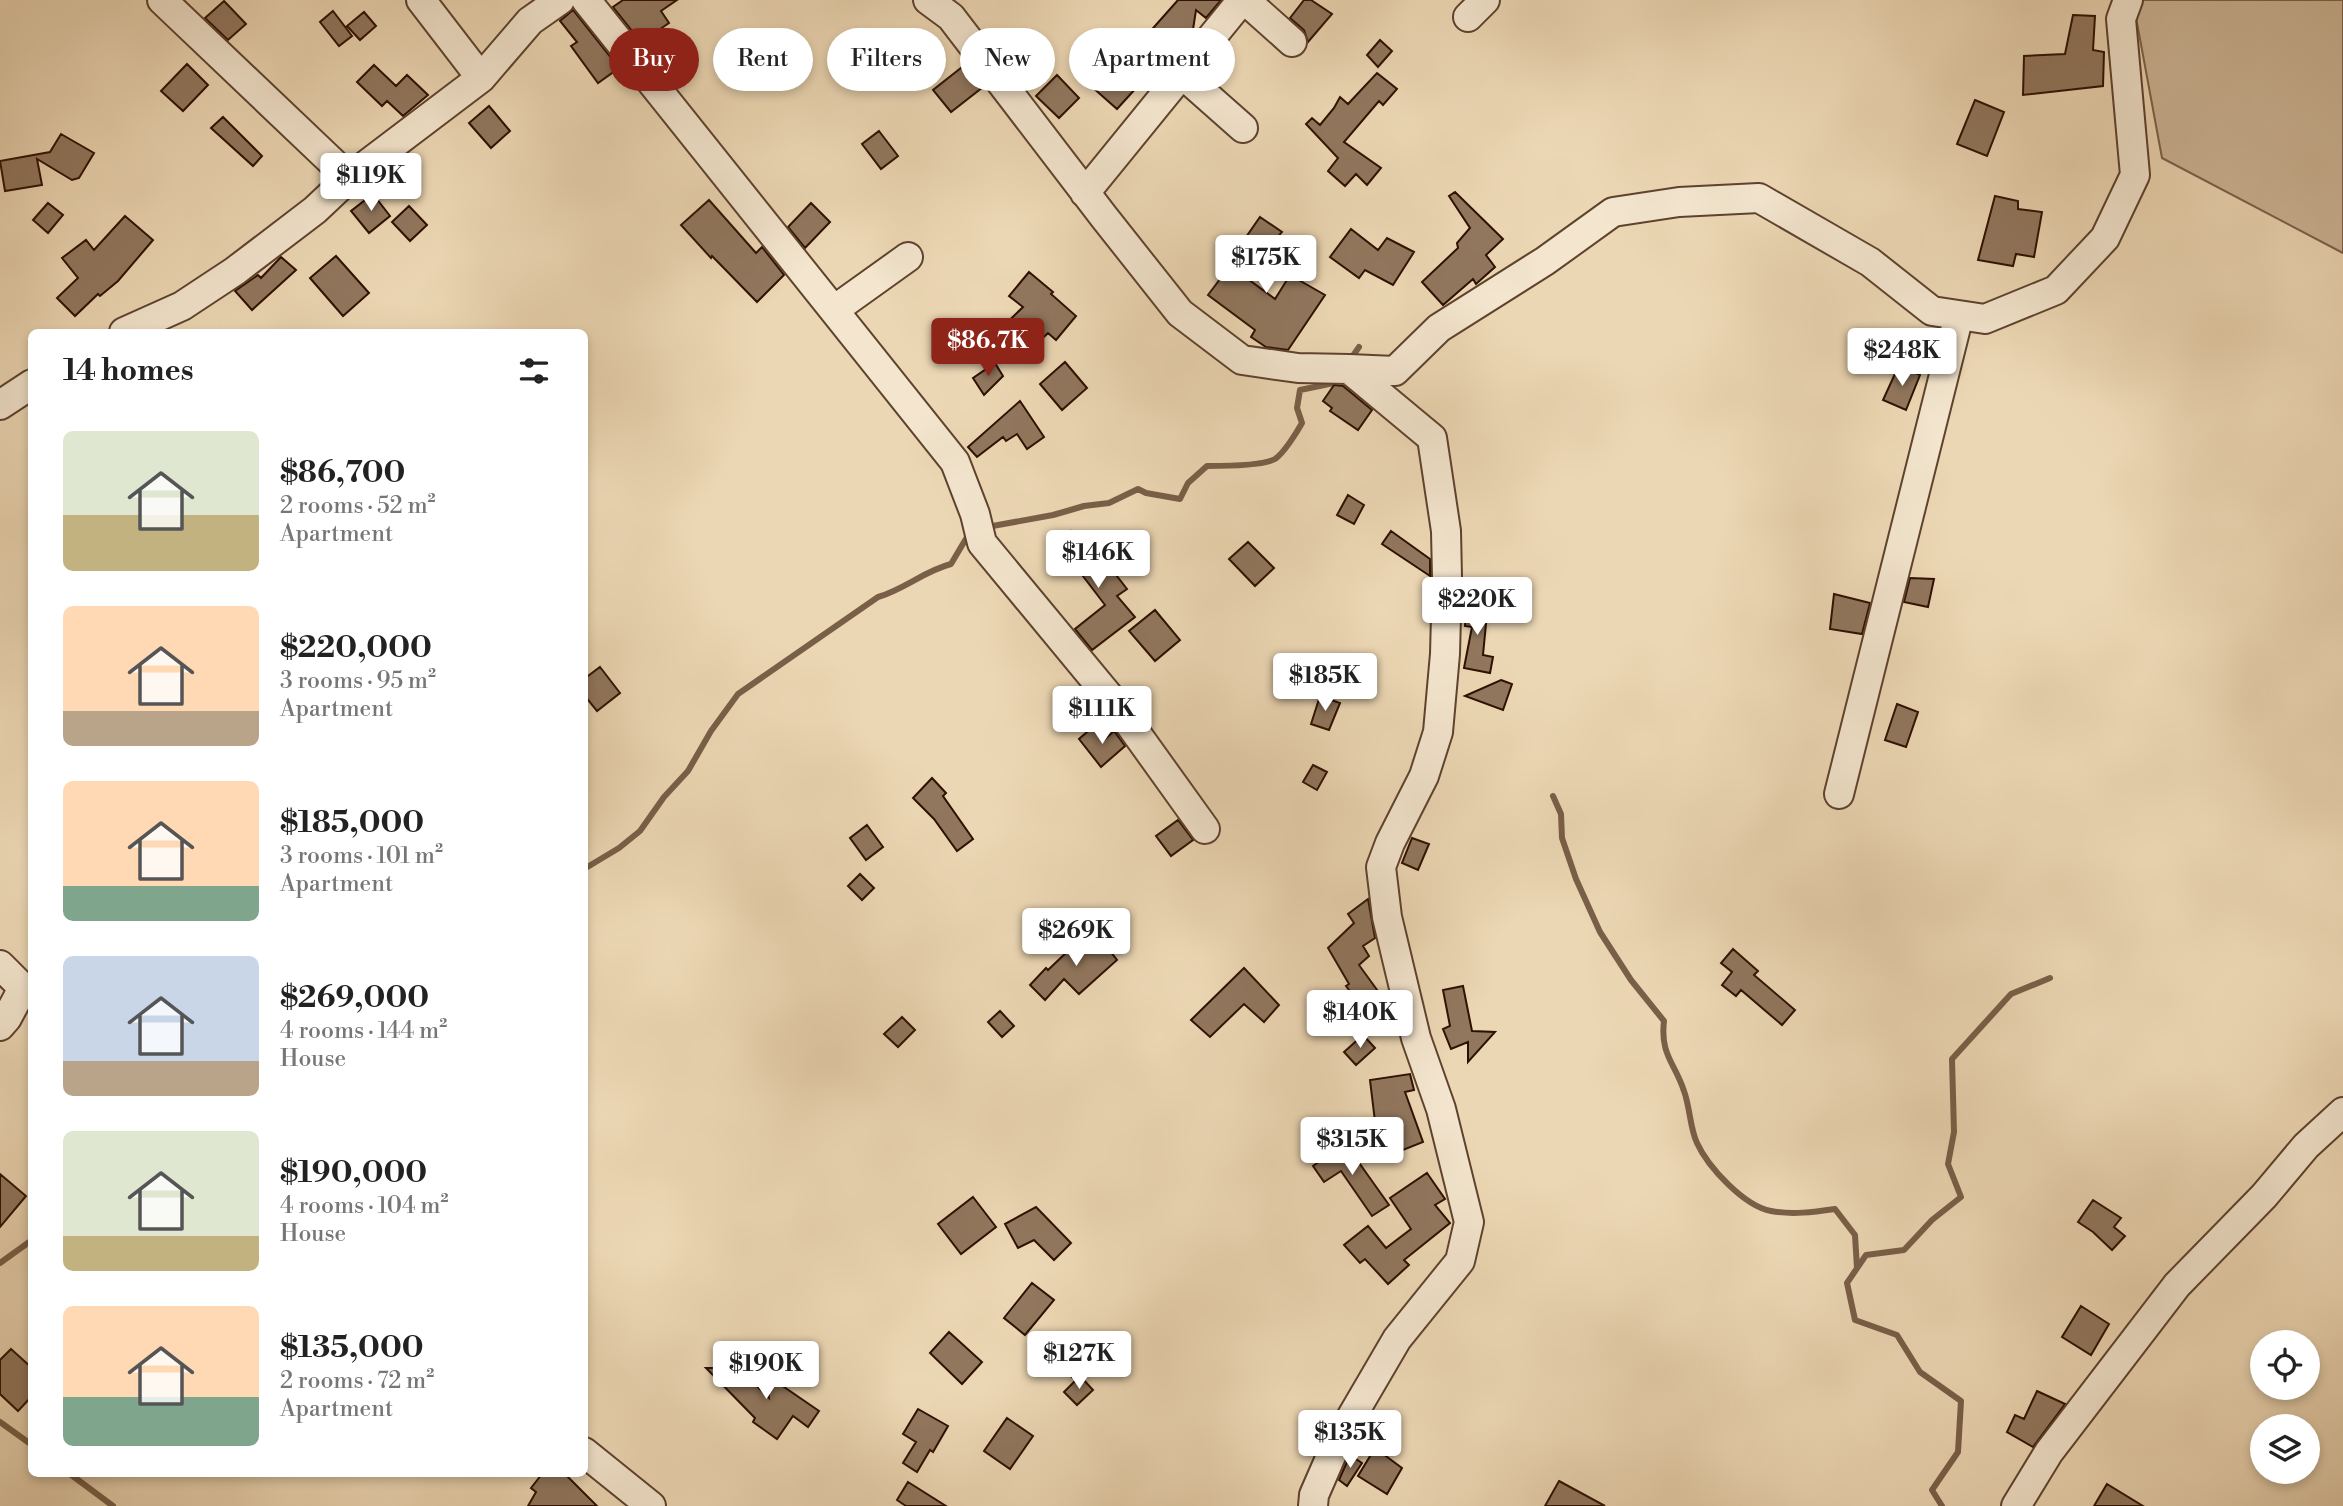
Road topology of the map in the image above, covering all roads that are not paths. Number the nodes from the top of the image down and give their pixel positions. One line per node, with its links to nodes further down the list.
1 (421, 0): 10 (street)
2 (560, 0): 10 (street)
3 (586, 0): 17 (street)
4 (928, 0): 15 (street)
5 (1244, 0): 8 (street); 9 (street)
6 (2128, 0): 18 (street)
7 (168, 1): 14 (street)
8 (1221, 28)
9 (1292, 42)
10 (481, 78): 14 (street)
11 (1168, 91): 15 (street)
12 (1201, 91): 13 (street)
13 (1243, 128)
14 (349, 178): 19 (street)
15 (1085, 193): 20 (street)
16 (908, 257): 17 (street)
17 (834, 310): 24 (street)
18 (1959, 316): 20 (street); 23 (street)
19 (131, 329)
20 (1349, 369): 31 (street)
21 (28, 387): 22 (street)
22 (0, 405)
23 (1839, 794)
24 (1205, 829)
25 (0, 965): 26 (street)
26 (27, 991): 27 (street)
27 (0, 1026)
28 (2343, 1112): 32 (street)
29 (588, 1455): 30 (street)
30 (652, 1506)
31 (1313, 1506)
32 (2016, 1506)

